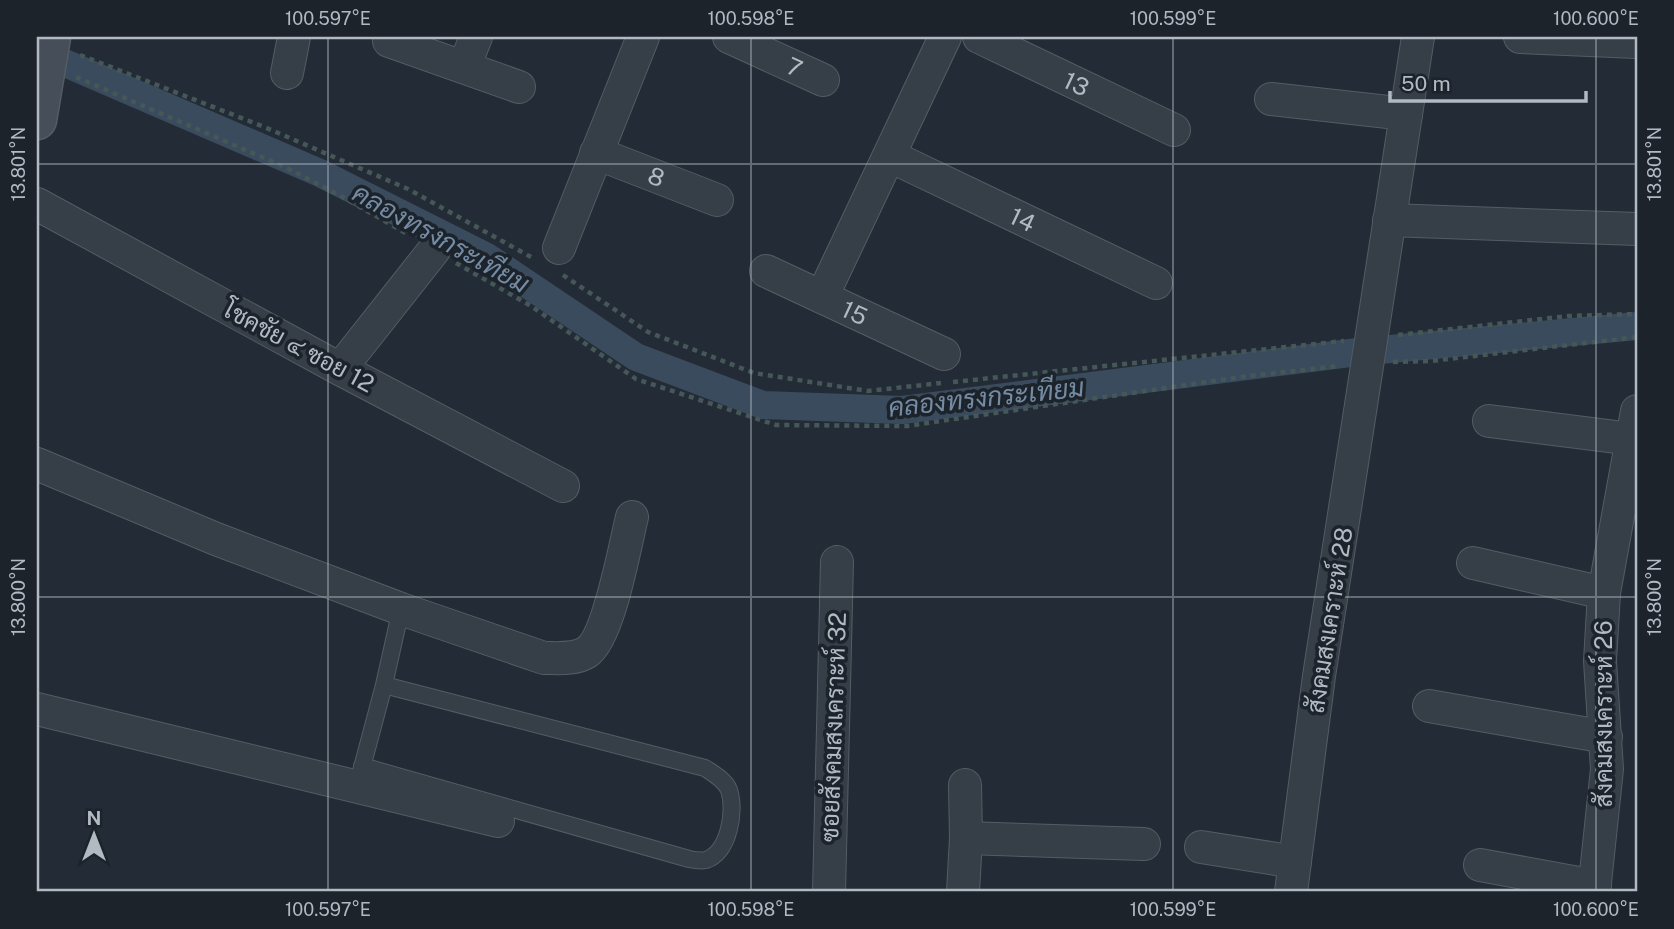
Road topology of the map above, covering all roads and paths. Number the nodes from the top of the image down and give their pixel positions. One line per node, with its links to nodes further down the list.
1 (294, 37): 13 (street)
2 (477, 37): 12 (street)
3 (643, 37): 20 (street)
4 (729, 37): 14 (street, 7)
5 (945, 37): 21 (street)
6 (979, 37): 19 (street, 13)
7 (1418, 37): 17 (street, สังคมสงเคราะห์ 28)
8 (1520, 37): 10 (street)
9 (389, 41): 12 (street)
10 (1637, 42)
11 (49, 48): 18 (main road); 27 (path)
12 (464, 67): 15 (street)
13 (287, 73)
14 (823, 79)
15 (519, 87)
16 (1271, 99): 17 (street)
17 (1406, 114): 24 (street, สังคมสงเคราะห์ 28)
18 (37, 120)
19 (1174, 130)
20 (596, 153): 22 (street, 8); 27 (street)
21 (890, 156): 29 (street, 14); 30 (street)
22 (717, 200)
23 (37, 204): 34 (street, โชคชัย ๔ ซอย 12)
24 (1389, 220): 25 (street); 32 (street, สังคมสงเคราะห์ 28)
25 (1637, 229)
26 (434, 250): 34 (street)
27 (552, 260): 32 (path)
28 (766, 271): 30 (street, 15)
29 (1156, 283)
30 (822, 297): 33 (street, 15)
31 (1637, 314): 32 (path)
32 (1369, 350): 55 (street, สังคมสงเคราะห์ 28)
33 (944, 354)
34 (340, 369): 38 (street, โชคชัย ๔ ซอย 12)
35 (1489, 421): 36 (street)
36 (1635, 425): 42 (street, สังคมสงเคราะห์ 26)
37 (37, 464): 43 (street)
38 (563, 486)
39 (632, 517): 43 (street)
40 (837, 562): 57 (street, ซอยสังคมสงเคราะห์ 32)
41 (1473, 563): 42 (street)
42 (1604, 593): 47 (street, สังคมสงเคราะห์ 26)
43 (401, 609): 44 (lane)
44 (384, 685): 48 (lane); 48 (lane)
45 (1429, 706): 47 (street)
46 (37, 709): 48 (street)
47 (1606, 737): 56 (street, สังคมสงเคราะห์ 26)
48 (359, 777): 50 (street)
49 (965, 785): 51 (street)
50 (498, 821)
51 (966, 838): 52 (street); 58 (street)
52 (1143, 844)
53 (1201, 847): 55 (street)
54 (1480, 865): 56 (street)
55 (1293, 877)
56 (1595, 889)
57 (829, 892)
58 (963, 892)

